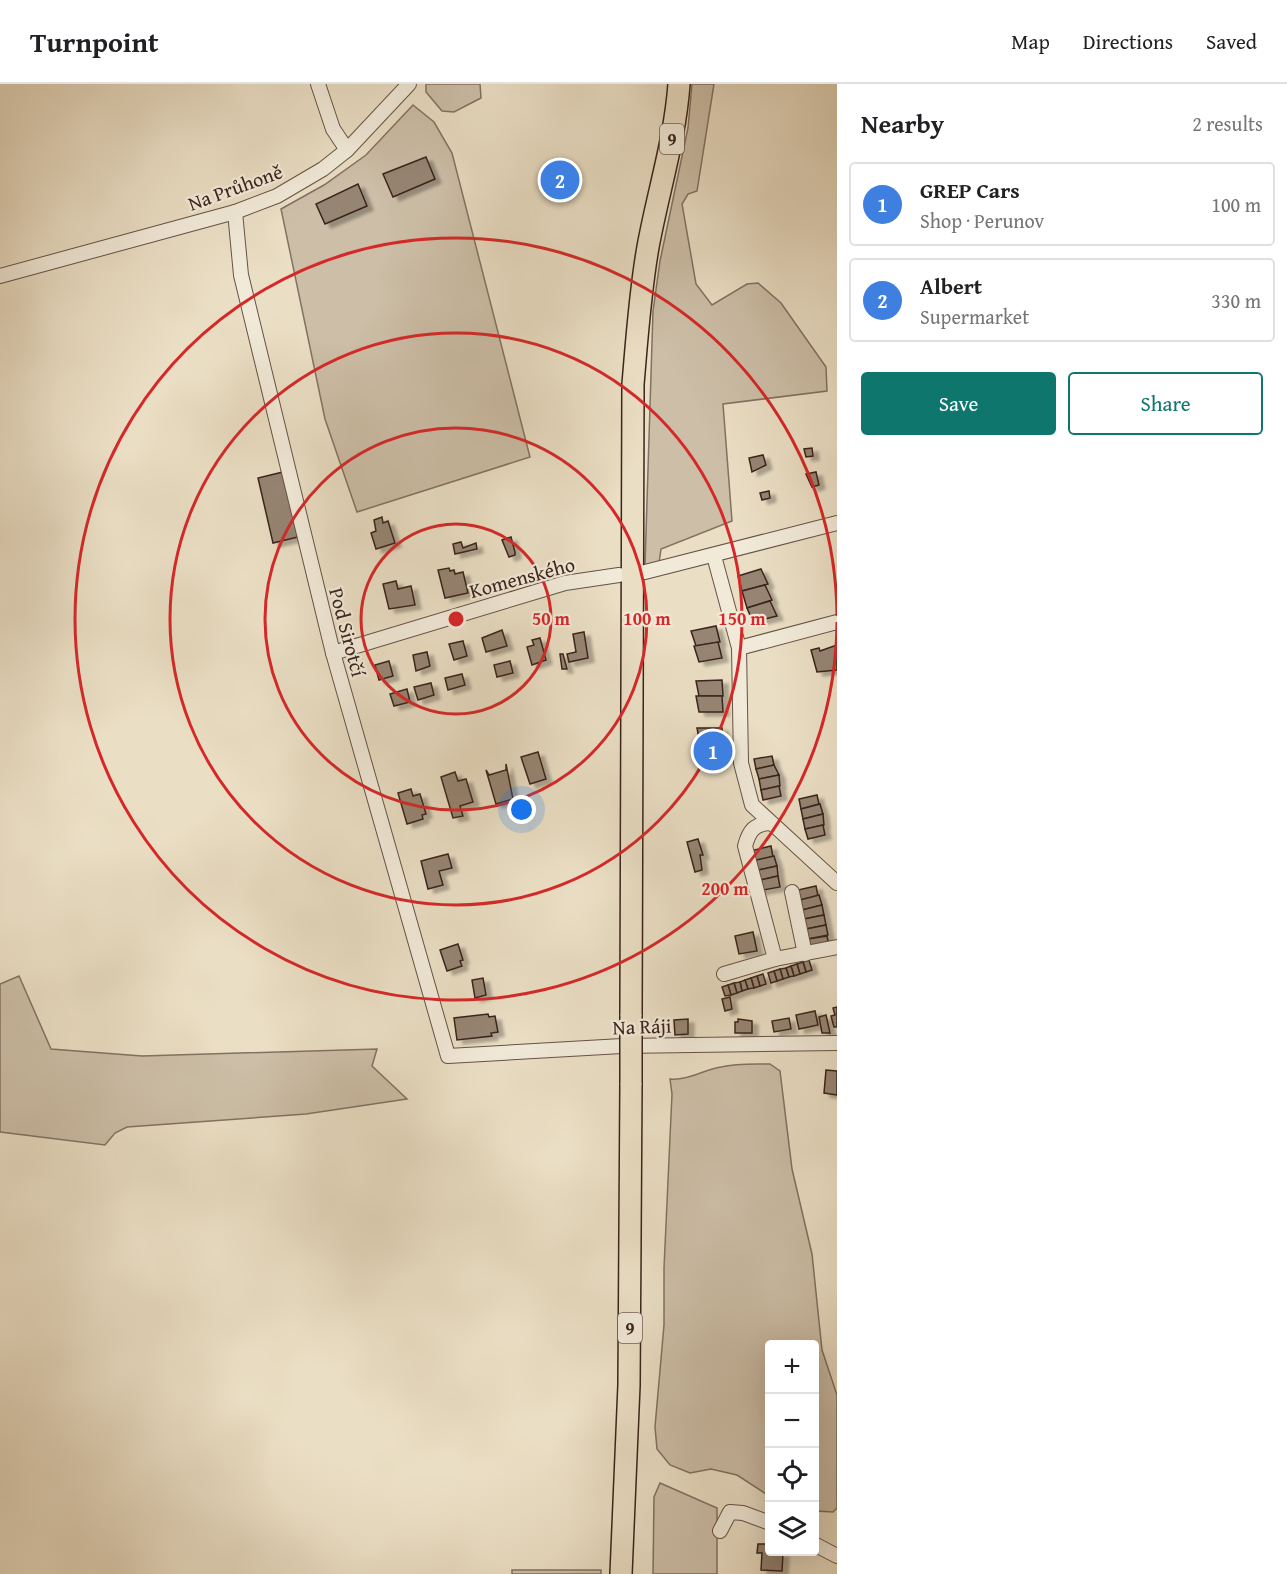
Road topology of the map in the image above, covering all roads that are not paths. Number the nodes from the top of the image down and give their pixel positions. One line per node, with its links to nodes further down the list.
1 (318, 84): 4 (street)
2 (409, 84): 4 (street, Na Průhoně)
3 (679, 84): 27 (main road, 9, bridge)
4 (347, 150): 5 (street, Na Průhoně)
5 (235, 212): 6 (street, Na Průhoně); 13 (street, Pod Sirotčí)
6 (0, 276)
7 (837, 523): 8 (street)
8 (714, 556): 9 (street); 12 (street)
9 (645, 572)
10 (619, 575): 13 (street, Komenského)
11 (837, 622): 12 (street)
12 (739, 648): 14 (street)
13 (333, 653): 22 (street, Pod Sirotčí)
14 (770, 823): 15 (street); 19 (street)
15 (837, 883)
16 (792, 892): 18 (street)
17 (837, 947): 18 (street)
18 (805, 954): 19 (street)
19 (775, 959): 20 (street)
20 (724, 974)
21 (837, 1043): 22 (street, Na Ráji)
22 (448, 1056)
23 (765, 1521): 24 (street)
24 (720, 1532)
25 (819, 1547): 26 (street)
26 (837, 1556)
27 (621, 1574)

